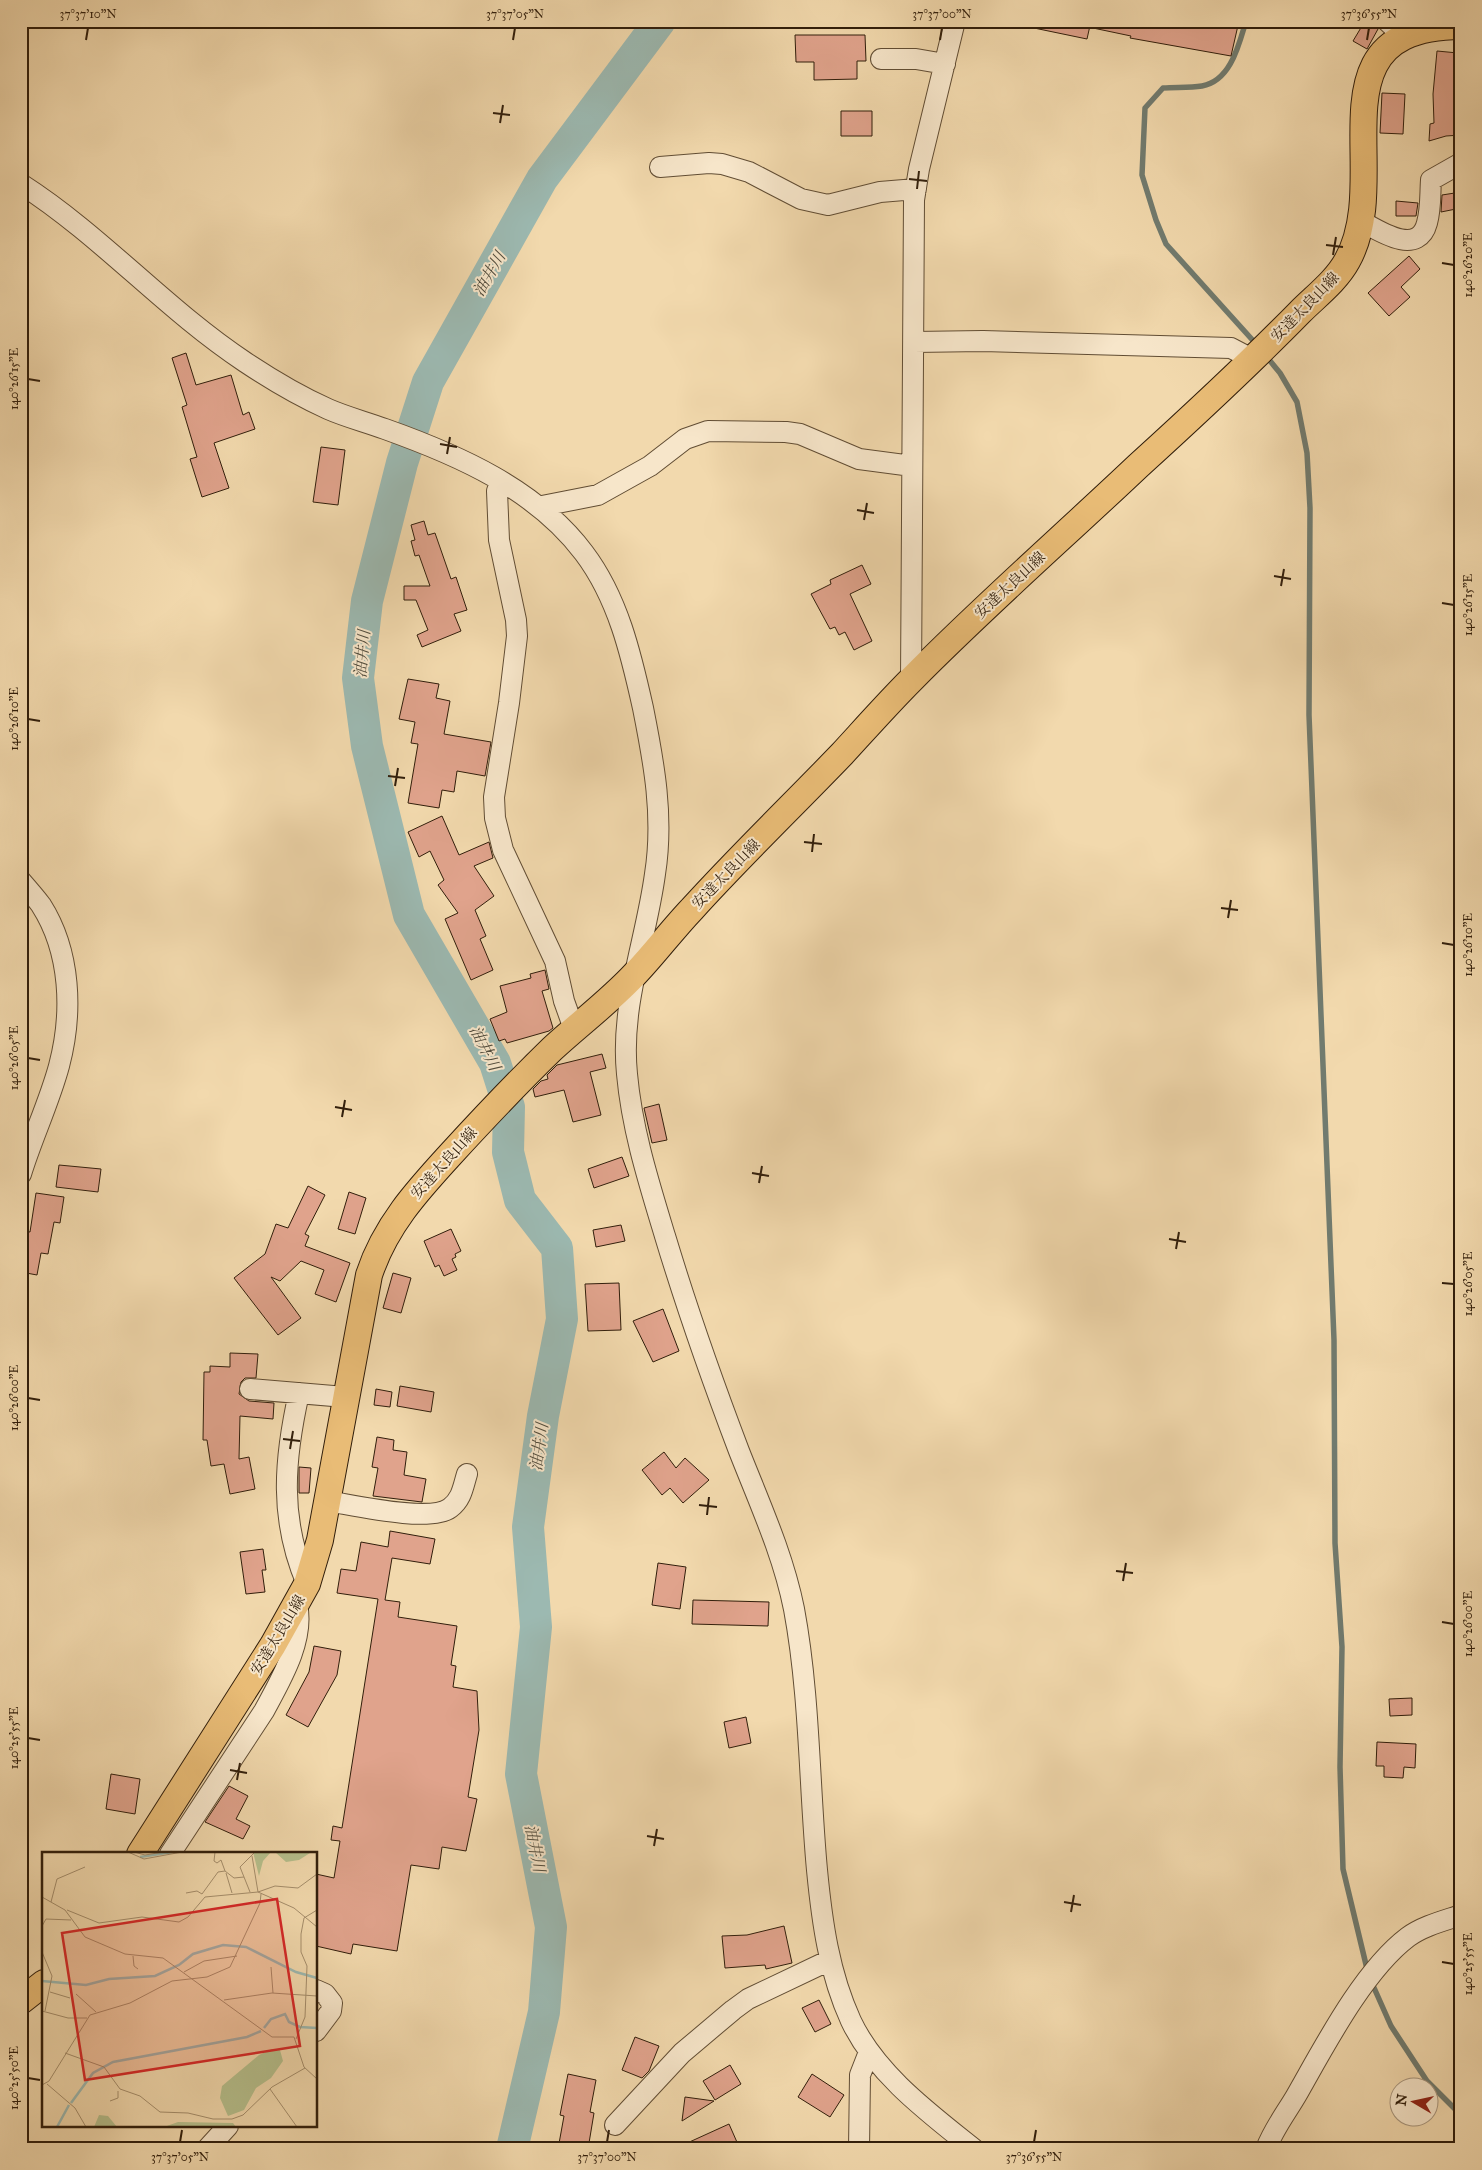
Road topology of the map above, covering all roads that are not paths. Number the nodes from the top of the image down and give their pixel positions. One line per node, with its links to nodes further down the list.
1 (956, 21): 5 (street)
2 (1461, 26): 3 (main road, 安達太良山線)
3 (1395, 29): 10 (main road, 安達太良山線)
4 (880, 59): 5 (street)
5 (945, 64): 9 (street)
6 (1461, 163): 10 (street)
7 (660, 167): 9 (street)
8 (21, 184): 14 (street)
9 (916, 189): 11 (street)
10 (1361, 221): 12 (main road, 安達太良山線)
11 (914, 342): 12 (street); 13 (street)
12 (1259, 353): 16 (main road, 安達太良山線)
13 (912, 466): 15 (street); 16 (street)
14 (501, 481): 15 (street); 19 (street)
15 (542, 506): 18 (street)
16 (911, 680): 18 (main road, 安達太良山線)
17 (21, 882): 20 (street)
18 (632, 977): 19 (main road, 安達太良山線); 31 (street)
19 (574, 1029): 24 (main road, 安達太良山線)
20 (24, 1153): 21 (street)
21 (21, 1174)
22 (250, 1389): 23 (street)
23 (299, 1393): 24 (street); 27 (street)
24 (345, 1397): 26 (main road, 安達太良山線)
25 (467, 1474): 26 (street)
26 (327, 1501): 27 (main road, 安達太良山線)
27 (302, 1594): 28 (main road, 安達太良山線); 29 (street)
28 (141, 1852)
29 (171, 1852)
30 (1461, 1915): 42 (street)
31 (830, 1960): 36 (street); 37 (street)
32 (42, 1985): 34 (main road)
33 (318, 1991): 35 (street)
34 (21, 2001)
35 (318, 2028)
36 (869, 2052): 40 (street); 41 (street)
37 (615, 2125)
38 (226, 2128): 39 (street)
39 (208, 2149)
40 (858, 2149)
41 (974, 2149)
42 (1266, 2149)

